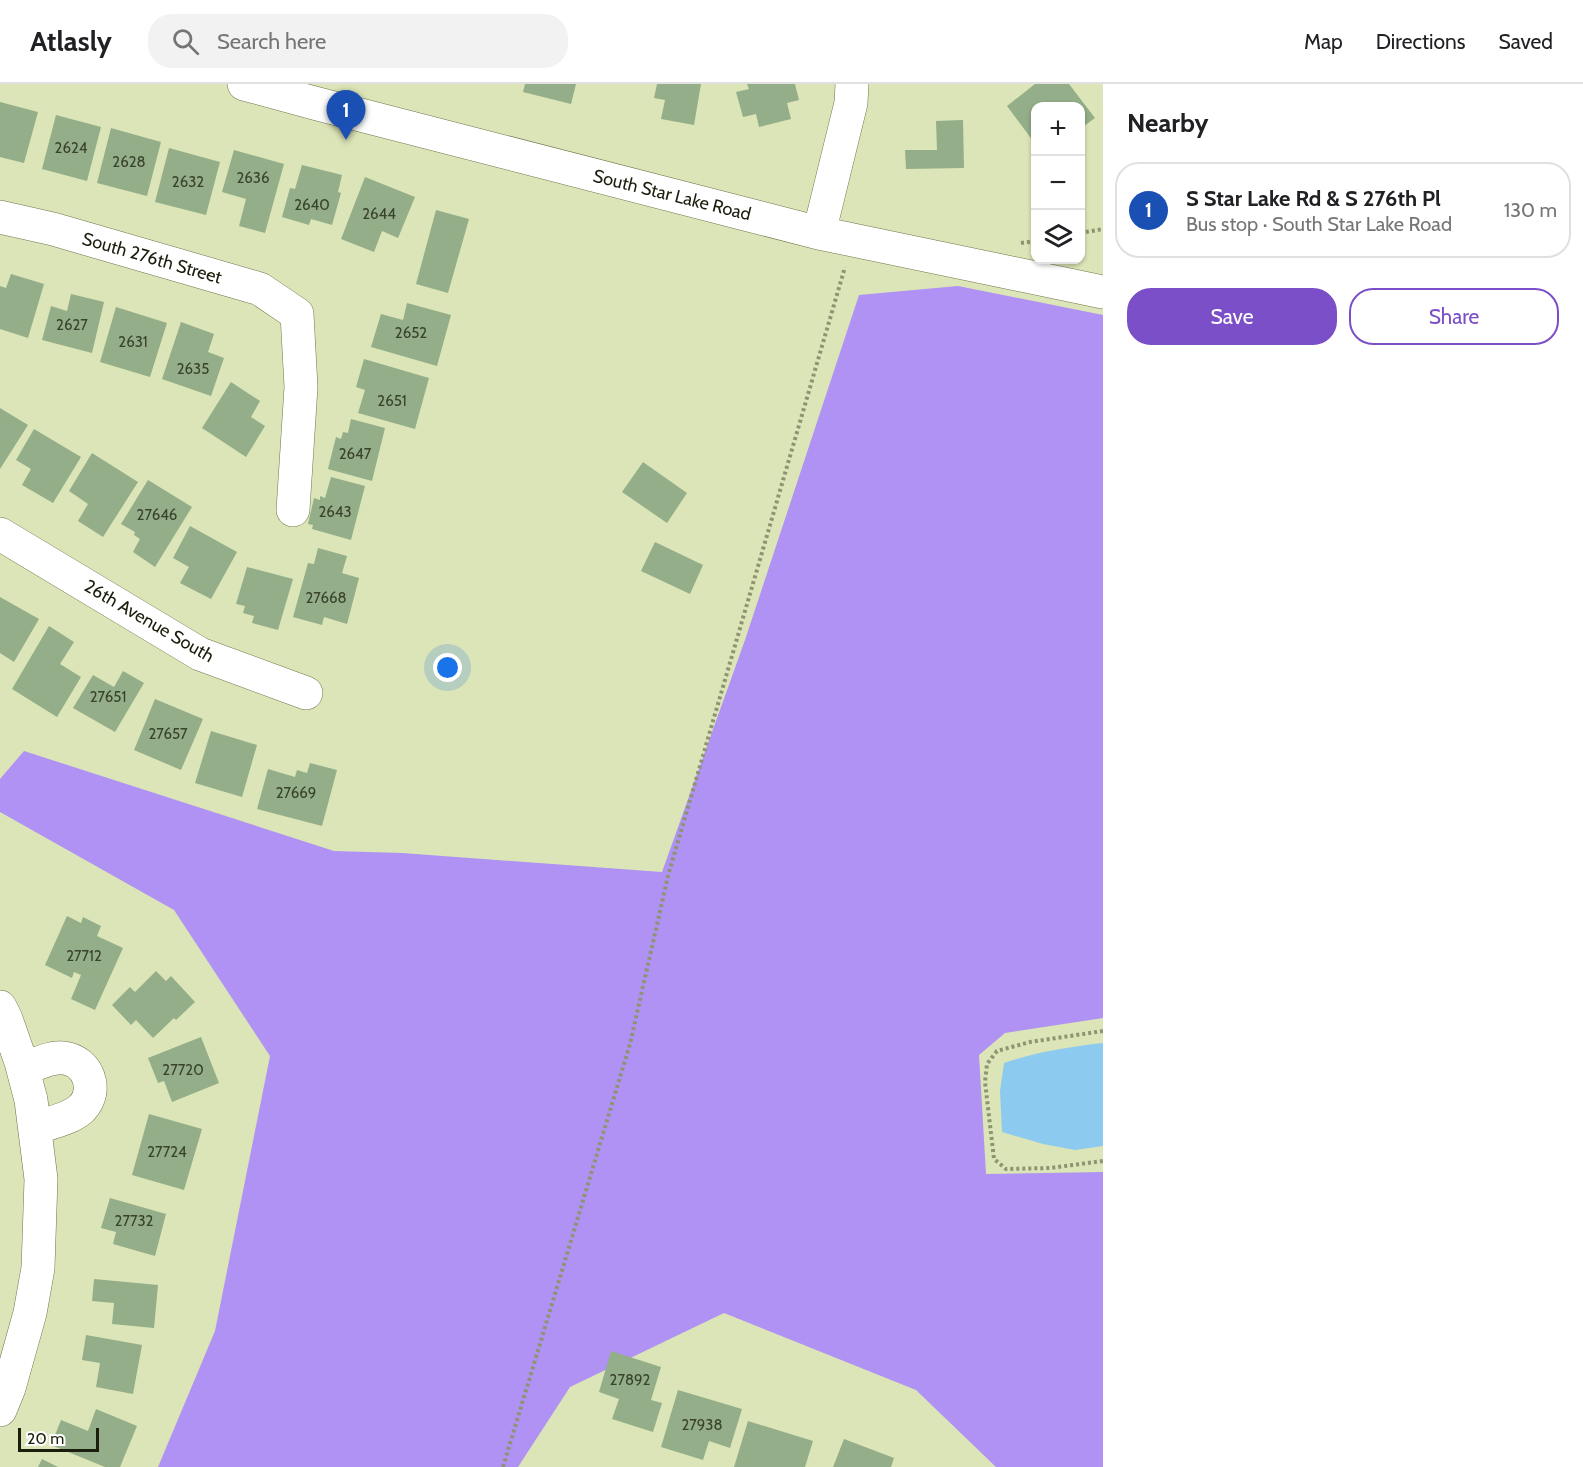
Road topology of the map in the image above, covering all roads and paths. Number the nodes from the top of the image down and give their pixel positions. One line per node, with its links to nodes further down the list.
1 (244, 84): 3 (street, South Star Lake Road)
2 (852, 84): 7 (street)
3 (321, 94): 7 (street, South Star Lake Road)
4 (0, 217): 10 (street, South 276th Street)
5 (1103, 229): 6 (path)
6 (1085, 232)
7 (819, 233): 8 (street, South Star Lake Road)
8 (853, 240): 9 (street, South Star Lake Road); 19 (path)
9 (1103, 292)
10 (293, 510)
11 (0, 534): 12 (street, 26th Avenue South)
12 (306, 693)
13 (0, 1007): 15 (street)
14 (1103, 1030): 17 (path)
15 (23, 1069): 16 (street); 16 (street)
16 (34, 1128): 18 (street)
17 (1103, 1161)
18 (0, 1410)
19 (503, 1467)

